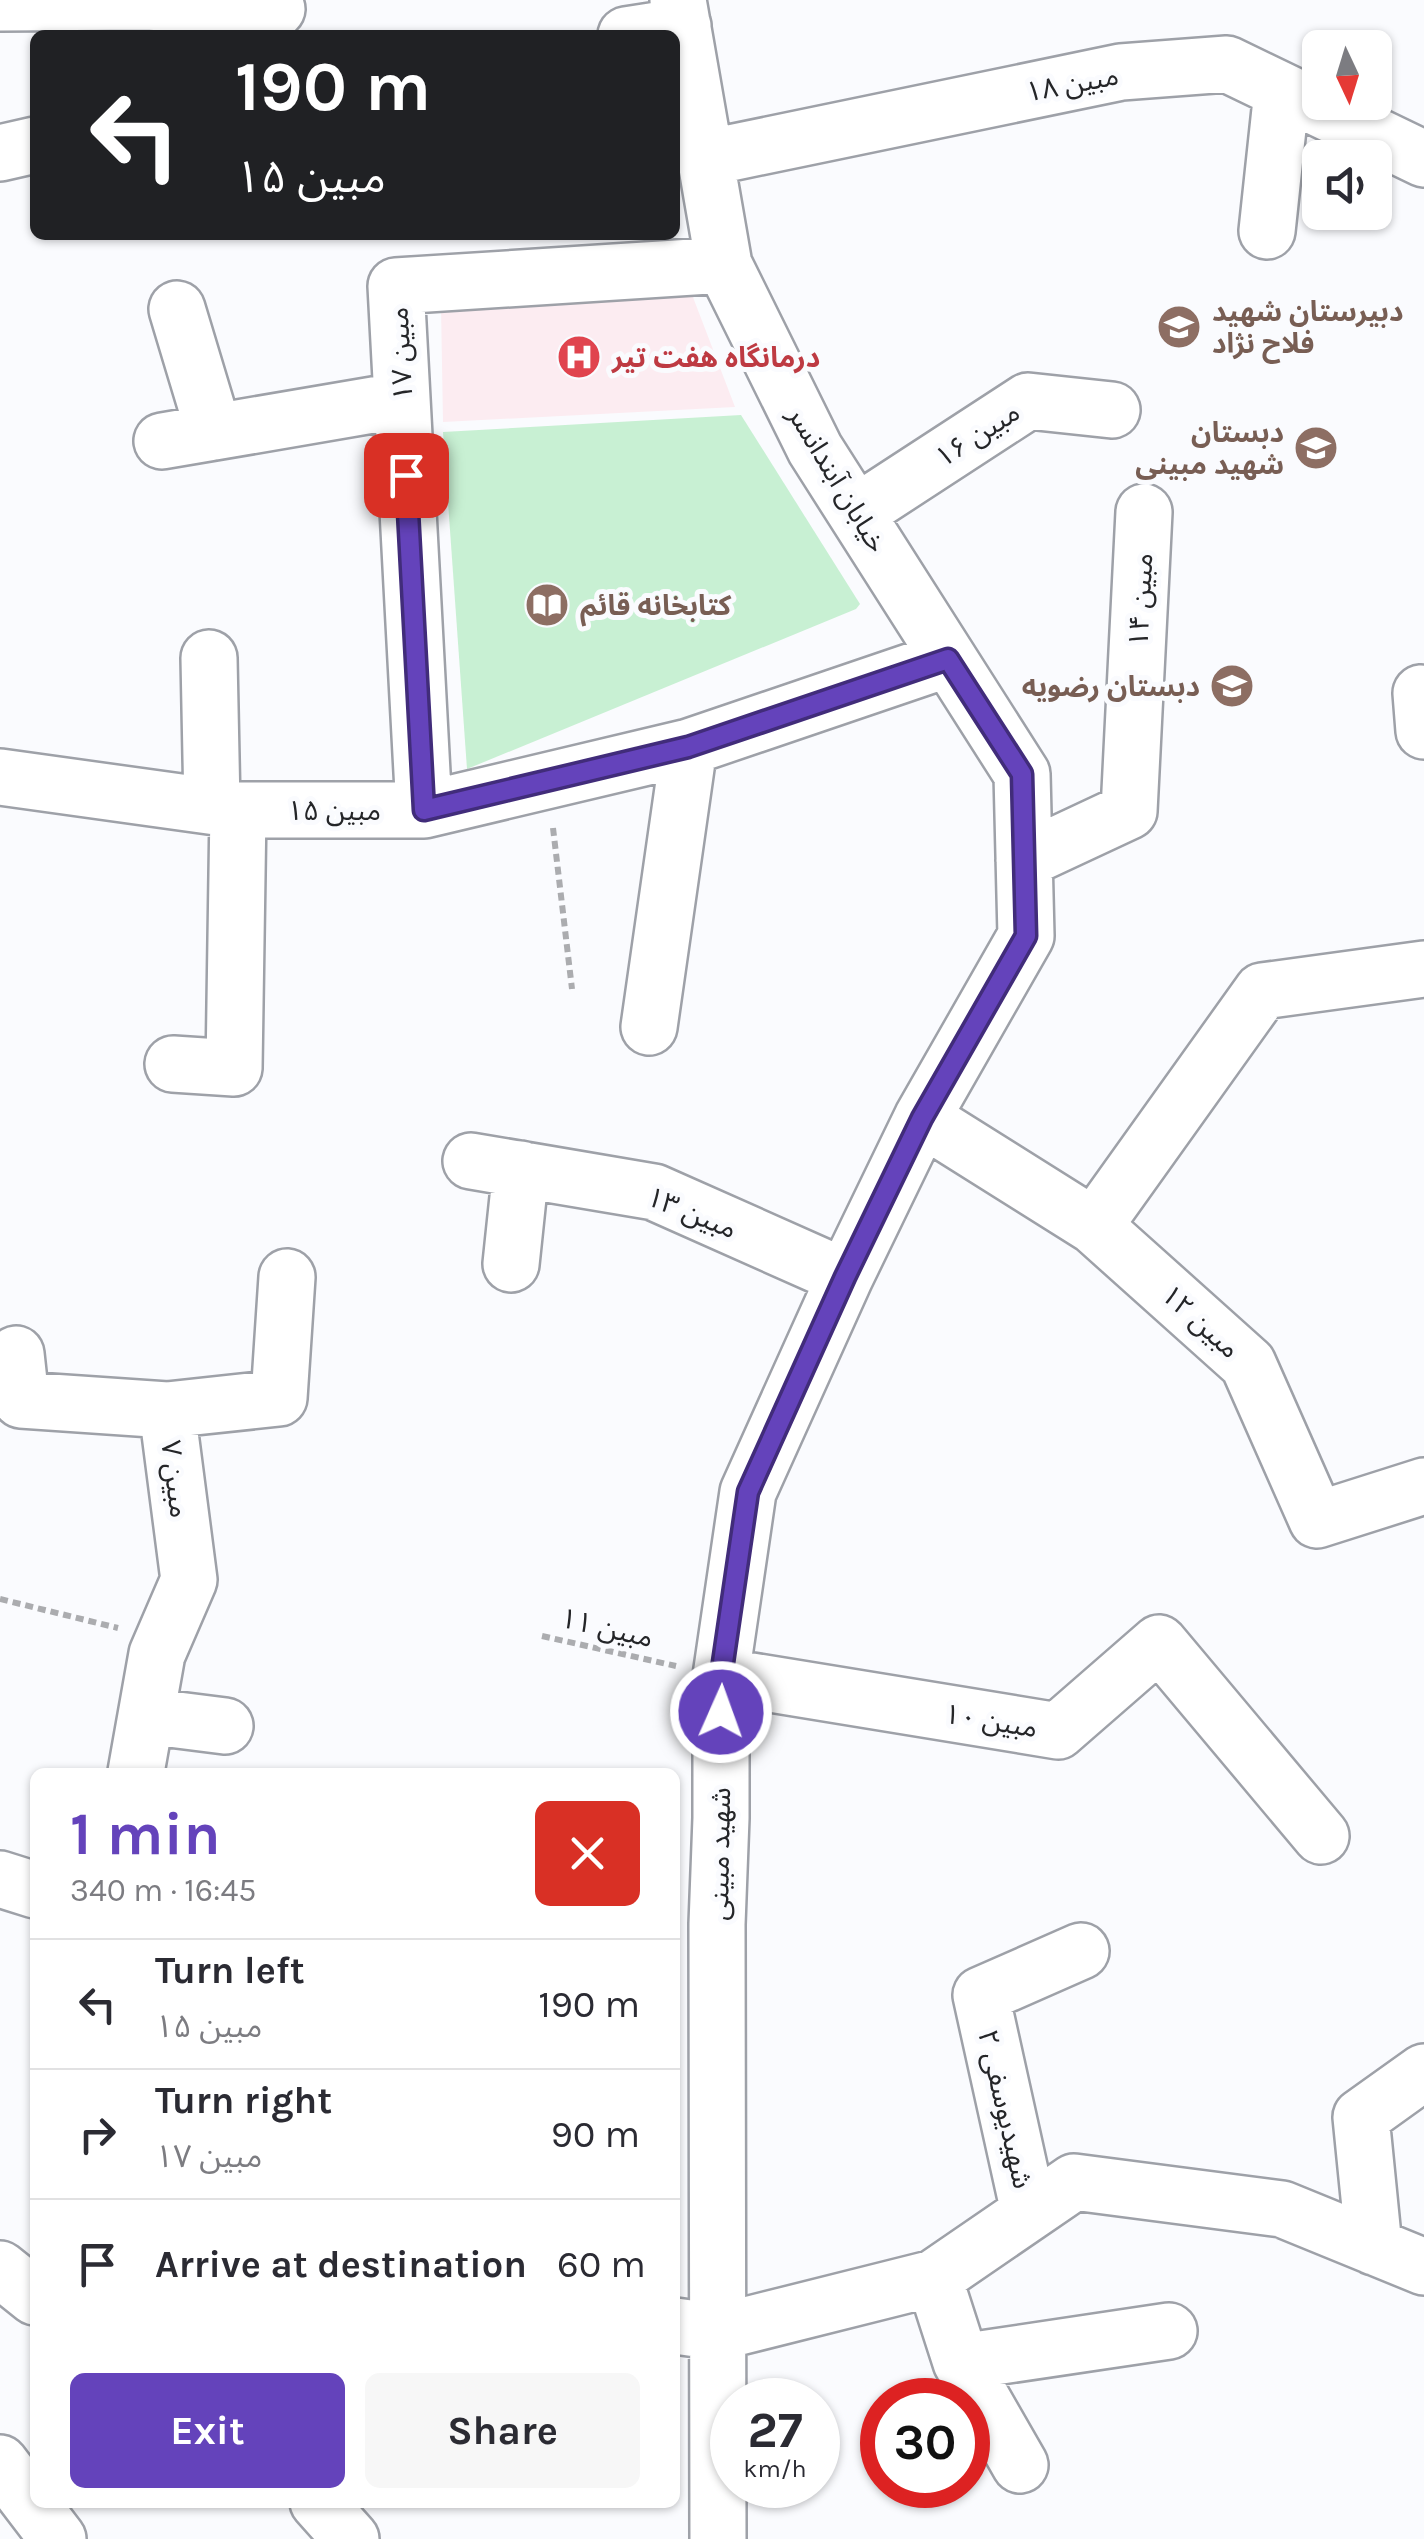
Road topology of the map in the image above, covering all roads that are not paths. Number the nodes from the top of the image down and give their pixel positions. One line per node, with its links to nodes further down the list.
1 (146, 1): 2 (street); 4 (street)
2 (0, 3)
3 (681, 13): 5 (street); 9 (street, خیابان آبندانسر)
4 (278, 15)
5 (638, 30)
6 (1282, 91): 9 (street, مبین ۱۸); 10 (street, مبین ۱۸); 11 (street)
7 (30, 146): 8 (street)
8 (0, 153)
9 (706, 158): 12 (street, خیابان آبندانسر)
10 (1424, 159)
11 (1268, 231)
12 (724, 265): 14 (street, مبین ۱۷); 19 (street, خیابان آبندانسر)
13 (178, 310): 16 (street)
14 (402, 400): 16 (street); 25 (street, مبین ۱۷)
15 (1112, 410): 19 (street, مبین ۱۶)
16 (214, 432): 17 (street)
17 (162, 440)
18 (1144, 512): 26 (street, مبین ۱۴)
19 (856, 513): 21 (street, خیابان آبندانسر)
20 (210, 658): 24 (street)
21 (948, 659): 22 (street, مبین ۱۵); 26 (street, شهید مبینی)
22 (688, 747): 25 (street, مبین ۱۵); 28 (street)
23 (0, 777): 24 (street, مبین ۱۵)
24 (225, 808): 25 (street, مبین ۱۵); 29 (street)
25 (424, 810)
26 (1024, 860): 30 (street, شهید مبینی)
27 (1424, 969): 31 (street)
28 (649, 1027)
29 (173, 1064)
30 (922, 1118): 31 (street, مبین ۱۲); 34 (street, شهید مبینی)
31 (1094, 1226): 37 (street, مبین ۱۲)
32 (511, 1264): 34 (street, مبین ۱۳)
33 (287, 1277): 36 (street, مبین ۷)
34 (845, 1277): 38 (street, شهید مبینی)
35 (16, 1354): 36 (street)
36 (167, 1410): 39 (street, مبین ۷)
37 (1424, 1486)
38 (721, 1676): 42 (street, مبین ۱۰); 45 (street, شهید مبینی)
39 (146, 1716): 40 (street); 41 (street, مبین ۷)
40 (225, 1726)
41 (137, 1768)
42 (1321, 1836)
43 (0, 1879): 44 (street)
44 (30, 1888)
45 (696, 1923): 54 (street, شهید مبینی)
46 (1081, 1951): 48 (street, شهیدیوسفی ۲)
47 (1424, 2072): 49 (street)
48 (1029, 2212): 49 (street); 52 (street)
49 (1374, 2247): 50 (street)
50 (1424, 2268)
51 (0, 2269): 53 (street)
52 (934, 2278): 54 (street); 56 (street)
53 (30, 2292)
54 (697, 2329): 65 (street, شهید مبینی)
55 (1169, 2331): 56 (street)
56 (961, 2362): 58 (street)
57 (0, 2462): 59 (street)
58 (1020, 2465)
59 (30, 2499)
60 (37, 2508): 63 (street)
61 (80, 2508): 63 (street)
62 (323, 2508): 64 (street)
63 (62, 2539)
64 (351, 2539)
65 (718, 2539)

